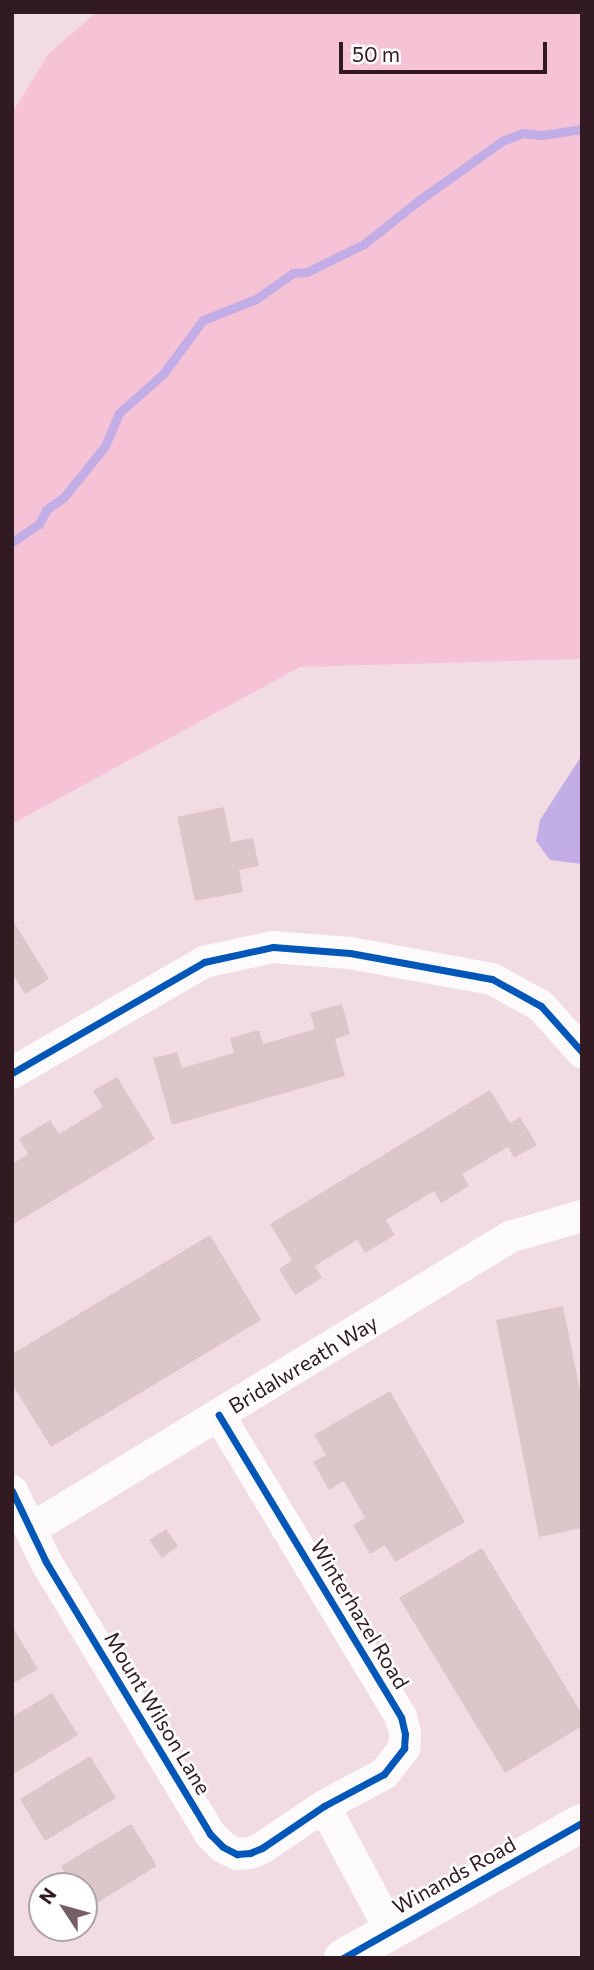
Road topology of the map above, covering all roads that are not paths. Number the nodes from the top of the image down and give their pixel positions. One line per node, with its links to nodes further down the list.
1 (582, 1052): 2 (street)
2 (12, 1073)
3 (582, 1216): 4 (street, Bridalwreath Way)
4 (219, 1415): 6 (street, Bridalwreath Way); 7 (street, Winterhazel Road)
5 (12, 1491): 6 (street, Mount Wilson Lane)
6 (31, 1529): 7 (street, Mount Wilson Lane)
7 (324, 1806): 9 (street)
8 (582, 1823): 9 (street, Winands Road)
9 (391, 1931): 10 (street, Winands Road)
10 (343, 1958)

